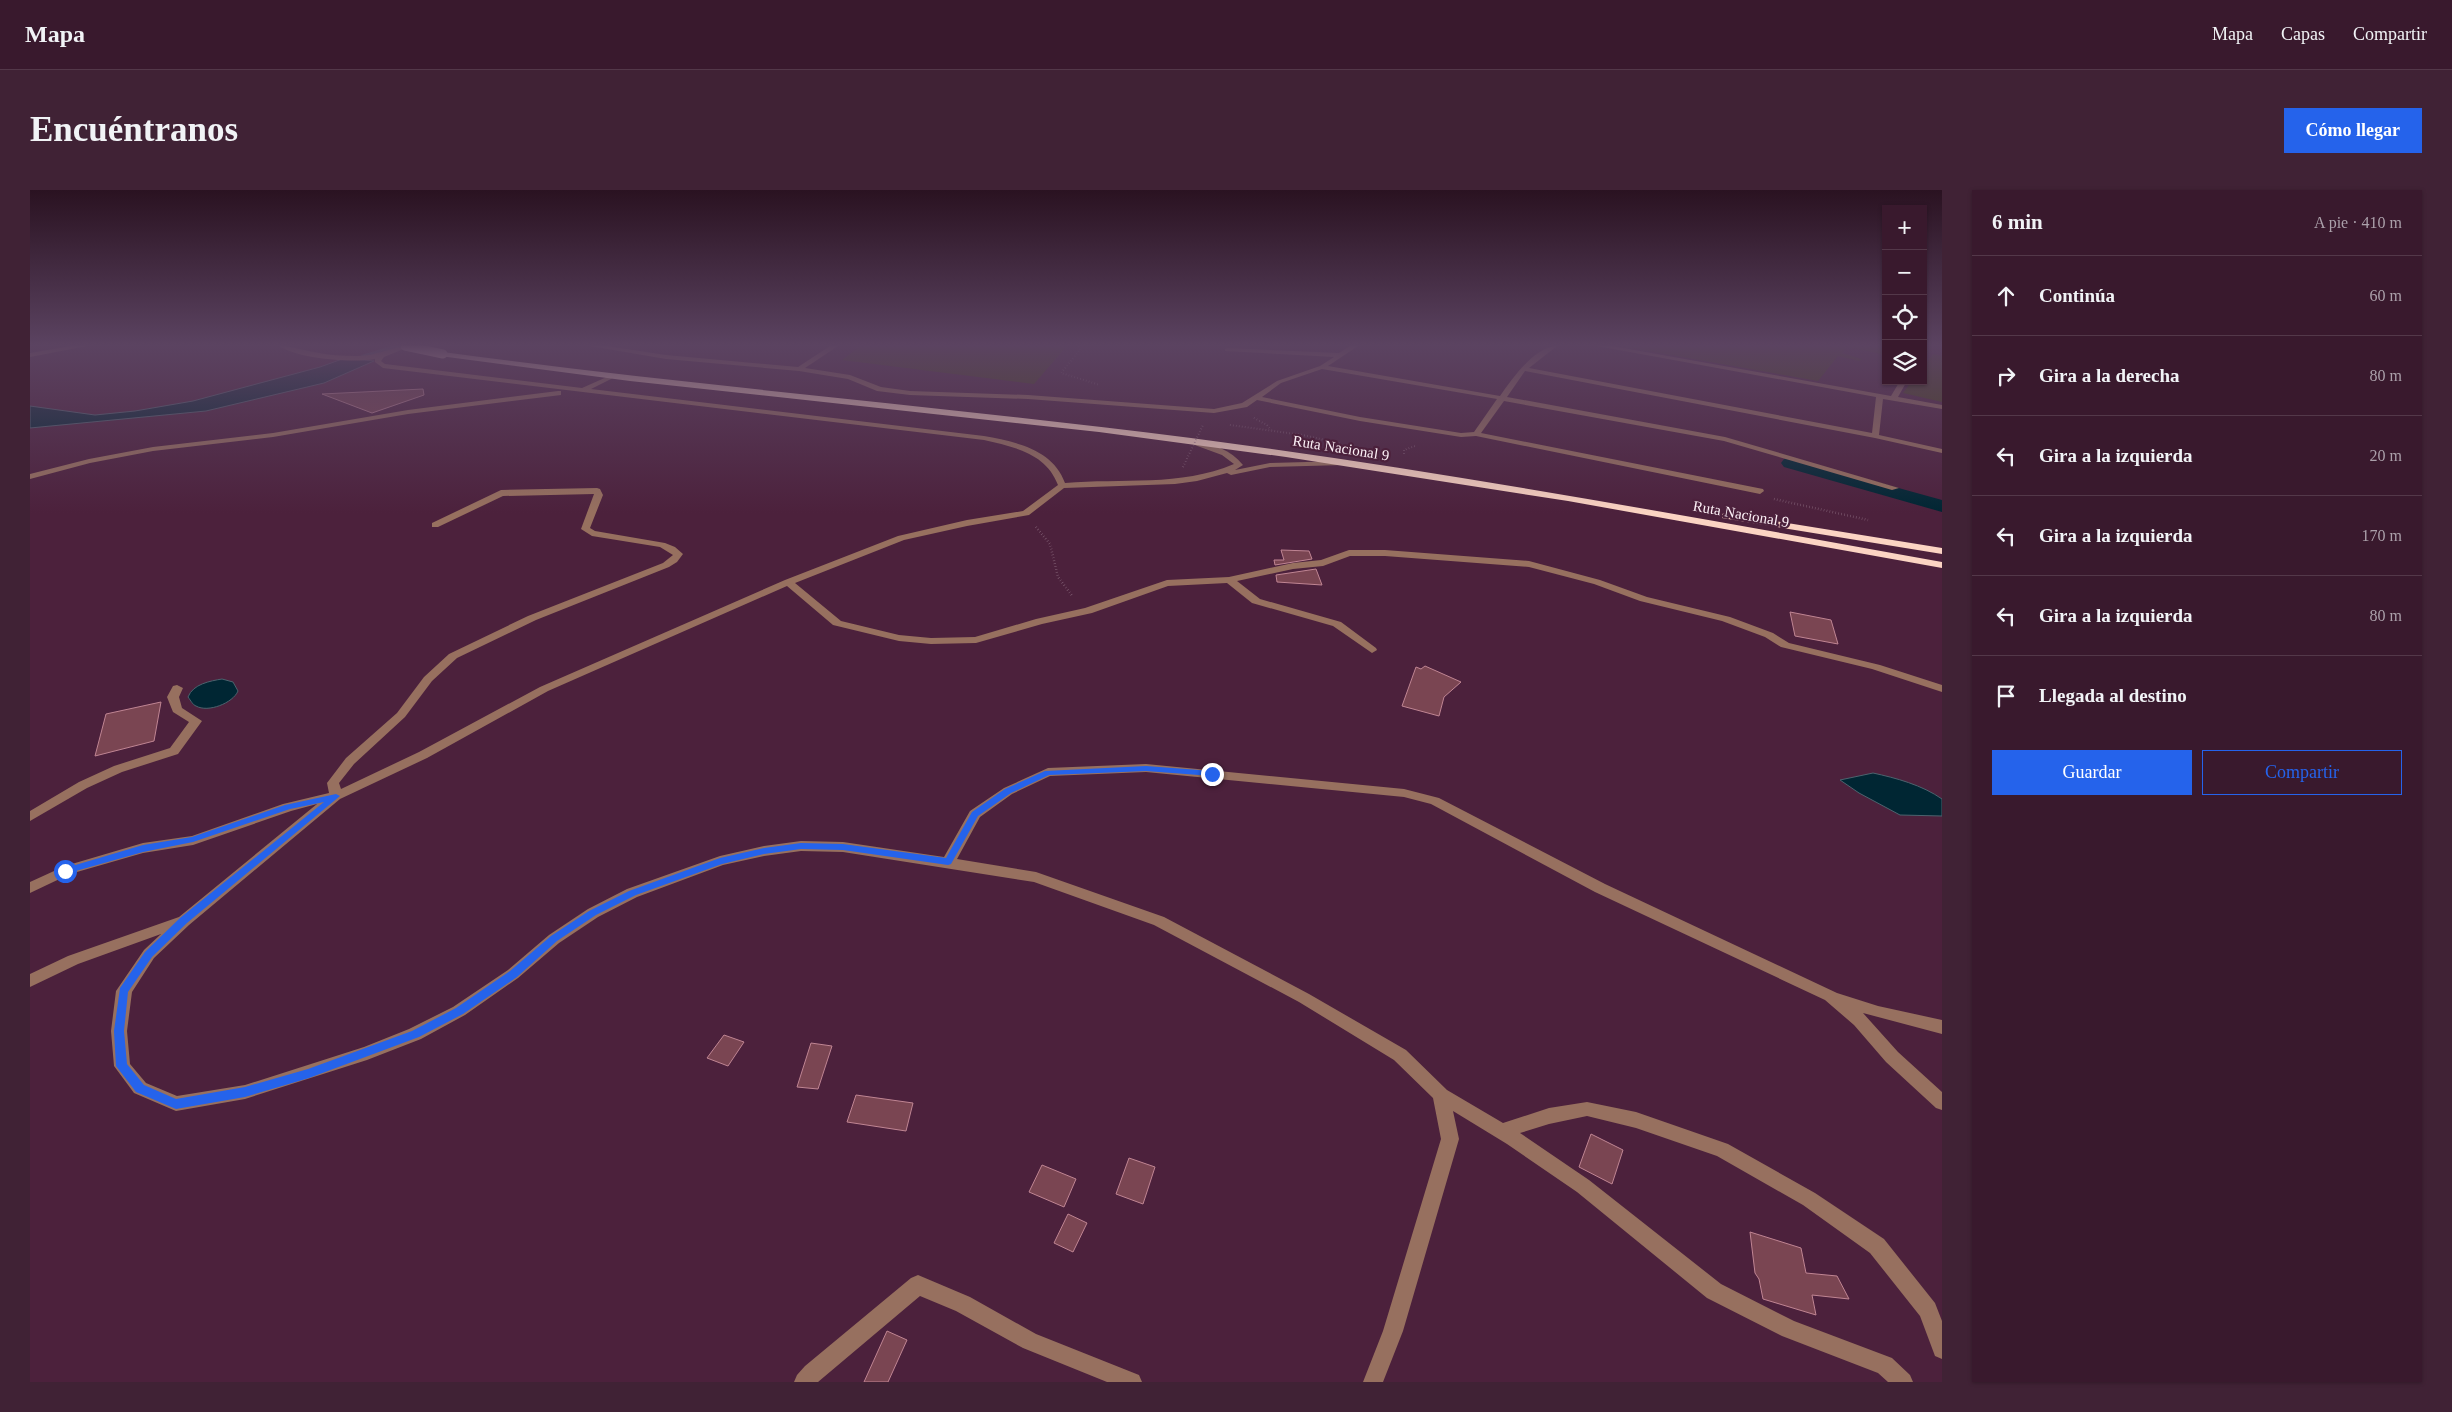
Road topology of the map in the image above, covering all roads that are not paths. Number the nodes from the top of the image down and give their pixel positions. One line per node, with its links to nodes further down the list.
1 (491, 402): 20 (street)
2 (678, 402): 21 (street)
3 (830, 402): 16 (highway, Ruta Nacional 9)
4 (903, 402): 25 (highway, Ruta Nacional 9)
5 (1089, 402): 6 (street)
6 (1249, 402)
7 (1276, 402): 14 (street)
8 (1498, 402): 14 (street)
9 (1520, 402): 22 (street)
10 (1694, 402): 15 (street)
11 (1879, 402): 15 (street)
12 (1909, 402): 13 (street)
13 (1942, 407)
14 (1476, 434): 23 (street)
15 (1875, 436): 17 (street)
16 (1188, 440): 18 (highway, Ruta Nacional 9); 19 (street)
17 (1942, 451)
18 (1343, 463): 19 (street); 26 (highway, Ruta Nacional 9)
19 (1221, 475): 21 (street)
20 (30, 476)
21 (1062, 486): 28 (street)
22 (1895, 488)
23 (1760, 491)
24 (435, 525): 32 (street)
25 (1942, 551)
26 (1942, 565)
27 (1229, 580): 28 (street); 29 (street); 31 (street)
28 (788, 582): 32 (street)
29 (1372, 650)
30 (177, 688): 33 (street)
31 (1942, 689)
32 (336, 796): 35 (street); 36 (street)
33 (30, 817)
34 (948, 862): 36 (street); 38 (street); 40 (street)
35 (30, 888)
36 (184, 921): 37 (street)
37 (30, 981)
38 (1830, 996): 39 (street); 41 (street)
39 (1942, 1027)
40 (1441, 1095): 42 (street); 46 (street)
41 (1942, 1103)
42 (1501, 1131): 43 (street); 47 (street)
43 (1942, 1350)
44 (804, 1382): 45 (street)
45 (1132, 1382)
46 (1372, 1382)
47 (1903, 1382)

